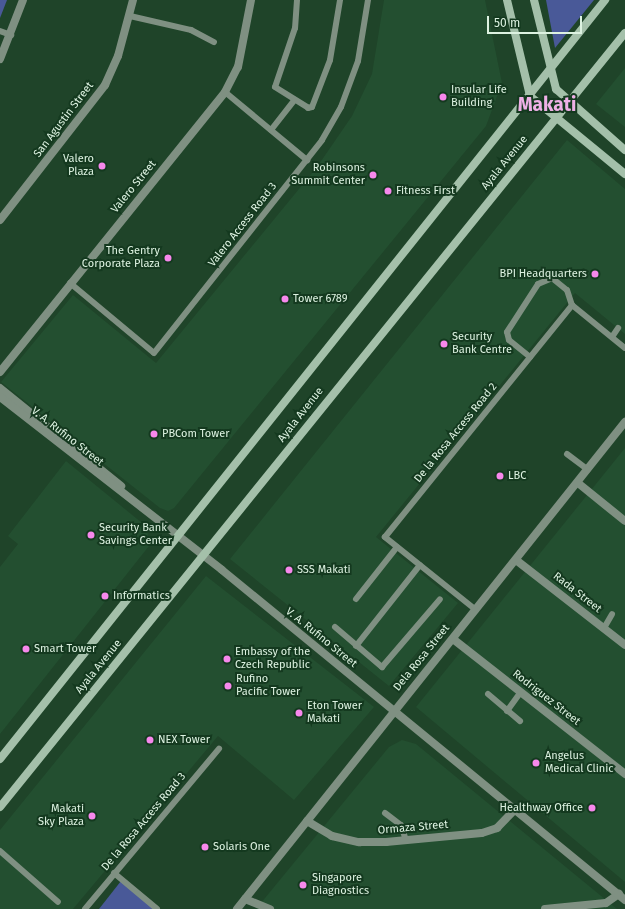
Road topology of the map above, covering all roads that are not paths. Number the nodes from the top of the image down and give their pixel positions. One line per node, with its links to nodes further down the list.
1 (22, 0): 13 (street)
2 (133, 0): 10 (street, San Agustin Street)
3 (251, 0): 18 (street, Valero Street)
4 (297, 0): 20 (lane)
5 (340, 0): 20 (lane)
6 (368, 0): 25 (lane, Valero Access Road 3)
7 (507, 0): 19 (main road)
8 (534, 0): 17 (main road)
9 (605, 0): 17 (main road, Ayala Avenue)
10 (130, 16): 15 (lane); 27 (street, San Agustin Street)
11 (625, 27): 14 (main road, Ayala Avenue)
12 (0, 31): 13 (lane)
13 (11, 35): 16 (street)
14 (623, 35): 21 (main road, Ayala Avenue)
15 (214, 42)
16 (0, 59)
17 (549, 71): 19 (main road, Ayala Avenue); 21 (main road)
18 (225, 92): 23 (lane); 28 (street, Valero Street)
19 (530, 96): 22 (main road); 42 (main road, Ayala Avenue)
20 (294, 101): 23 (lane)
21 (568, 102): 22 (main road, Ayala Avenue); 24 (main road)
22 (556, 116): 26 (main road); 44 (main road, Ayala Avenue)
23 (271, 130): 25 (lane)
24 (625, 150)
25 (307, 160): 28 (lane, Valero Access Road 3)
26 (625, 174)
27 (0, 220)
28 (70, 283): 34 (street, Valero Street)
29 (572, 305): 31 (lane); 33 (lane, De la Rosa Access Road 2); 33 (lane)
30 (618, 328): 31 (lane)
31 (612, 337): 32 (lane)
32 (625, 348)
33 (530, 357): 43 (lane, De la Rosa Access Road 2)
34 (0, 372)
35 (0, 388): 42 (street)
36 (0, 397): 42 (street, V. A. Rufino Street)
37 (625, 422): 39 (street, Dela Rosa Street)
38 (567, 454): 39 (lane)
39 (588, 470): 40 (street, Dela Rosa Street)
40 (578, 482): 41 (street); 45 (street, Dela Rosa Street)
41 (625, 520)
42 (178, 536): 44 (street, V. A. Rufino Street); 62 (main road, Ayala Avenue)
43 (398, 547): 46 (lane, De la Rosa Access Road 2); 47 (lane)
44 (203, 555): 59 (street, V. A. Rufino Street); 64 (main road, Ayala Avenue)
45 (516, 560): 49 (street, Dela Rosa Street); 52 (street, Rada Street)
46 (420, 565): 49 (lane, De la Rosa Access Road 2); 55 (lane)
47 (356, 599)
48 (440, 599): 55 (lane)
49 (476, 610): 53 (street, Dela Rosa Street)
50 (612, 614): 52 (lane)
51 (335, 627): 55 (lane)
52 (604, 628): 54 (street, Rada Street)
53 (453, 639): 56 (street, Rodriguez Street); 59 (street, Dela Rosa Street)
54 (625, 645)
55 (356, 646)
56 (521, 692): 58 (lane); 63 (street, Rodriguez Street)
57 (488, 694): 58 (lane)
58 (507, 711): 60 (lane)
59 (393, 712): 65 (street, V. A. Rufino Street); 67 (street, Dela Rosa Street)
60 (520, 721)
61 (219, 749): 70 (lane, De la Rosa Access Road 3)
62 (0, 759)
63 (625, 774)
64 (0, 807)
65 (516, 808): 68 (street, Ormaza Street); 71 (street, V. A. Rufino Street)
66 (385, 813): 68 (lane)
67 (307, 821): 68 (street, Ormaza Street); 72 (street, Dela Rosa Street)
68 (406, 840)
69 (0, 851): 73 (lane)
70 (114, 874): 74 (lane, De la Rosa Access Road 3); 75 (lane)
71 (622, 896): 78 (street)
72 (245, 899): 76 (street, Dela Rosa Street); 77 (street)
73 (58, 902)
74 (84, 909)
75 (157, 909)
76 (237, 909)
77 (270, 909)
78 (545, 909)

